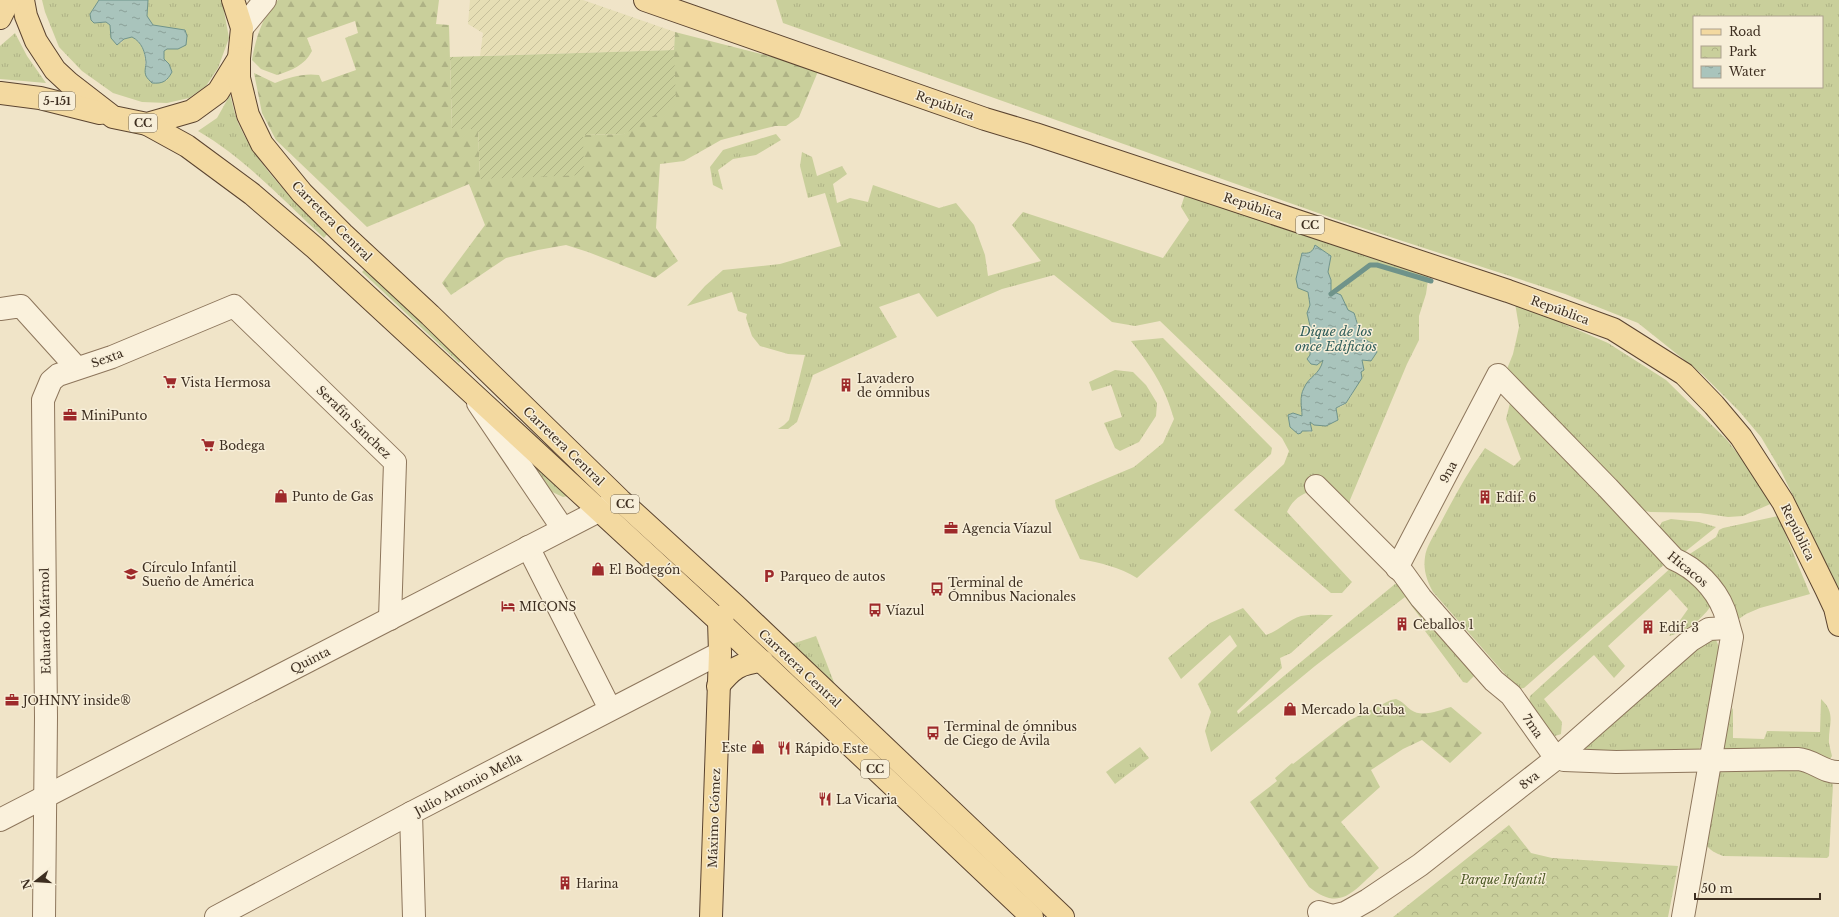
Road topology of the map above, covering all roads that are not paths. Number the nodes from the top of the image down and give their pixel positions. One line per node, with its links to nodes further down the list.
1 (9, 0): 6 (main road)
2 (23, 0): 10 (main road, CC)
3 (232, 0): 7 (main road, CC)
4 (265, 0): 7 (street)
5 (645, 0): 24 (main road, República / CC)
6 (0, 18)
7 (242, 28): 8 (main road, CC)
8 (239, 58): 11 (main road, CC); 18 (main road, Carretera Central / CC)
9 (0, 93): 10 (main road, 5-151)
10 (113, 117): 11 (main road, CC)
11 (147, 124): 16 (main road, Carretera Central / CC)
12 (234, 306): 14 (street, Sexta); 25 (street, Serafín Sánchez)
13 (0, 309): 14 (street, Sexta)
14 (77, 368): 35 (street, Eduardo Mármol)
15 (1498, 375): 22 (street, 9na); 27 (street, Hicacos)
16 (471, 392): 19 (main road, Carretera Central / CC); 20 (street)
17 (1316, 486): 22 (street, 7ma)
18 (620, 500): 19 (street, Quinta); 23 (main road, Carretera Central / CC)
19 (598, 509): 20 (street, Quinta); 26 (main road, Carretera Central / CC)
20 (563, 529): 21 (street, Quinta)
21 (528, 547): 25 (street, Quinta); 31 (street)
22 (1397, 568): 32 (street, 7ma)
23 (735, 606): 26 (main road); 44 (main road, Carretera Central / CC)
24 (1838, 613)
25 (390, 619): 35 (street, Quinta)
26 (719, 621): 28 (main road, Máximo Gómez); 29 (main road, Carretera Central / CC)
27 (1728, 628): 32 (street, 8va); 33 (street, Hicacos)
28 (720, 653): 30 (main road, Máximo Gómez); 31 (street, Julio Antonio Mella)
29 (762, 661): 30 (main road); 43 (main road, Carretera Central / CC)
30 (718, 686): 42 (main road, Máximo Gómez)
31 (610, 709): 36 (street, Julio Antonio Mella)
32 (1558, 757): 33 (street); 38 (street, 8va)
33 (1711, 761): 34 (street); 45 (street, Hicacos)
34 (1839, 772)
35 (45, 797): 37 (street, Quinta); 40 (street, Eduardo Mármol)
36 (411, 813): 39 (street, Julio Antonio Mella); 41 (street)
37 (0, 820)
38 (1319, 912)
39 (222, 915)
40 (44, 917)
41 (414, 917)
42 (711, 917)
43 (1032, 917)
44 (1063, 917)
45 (1683, 917)

